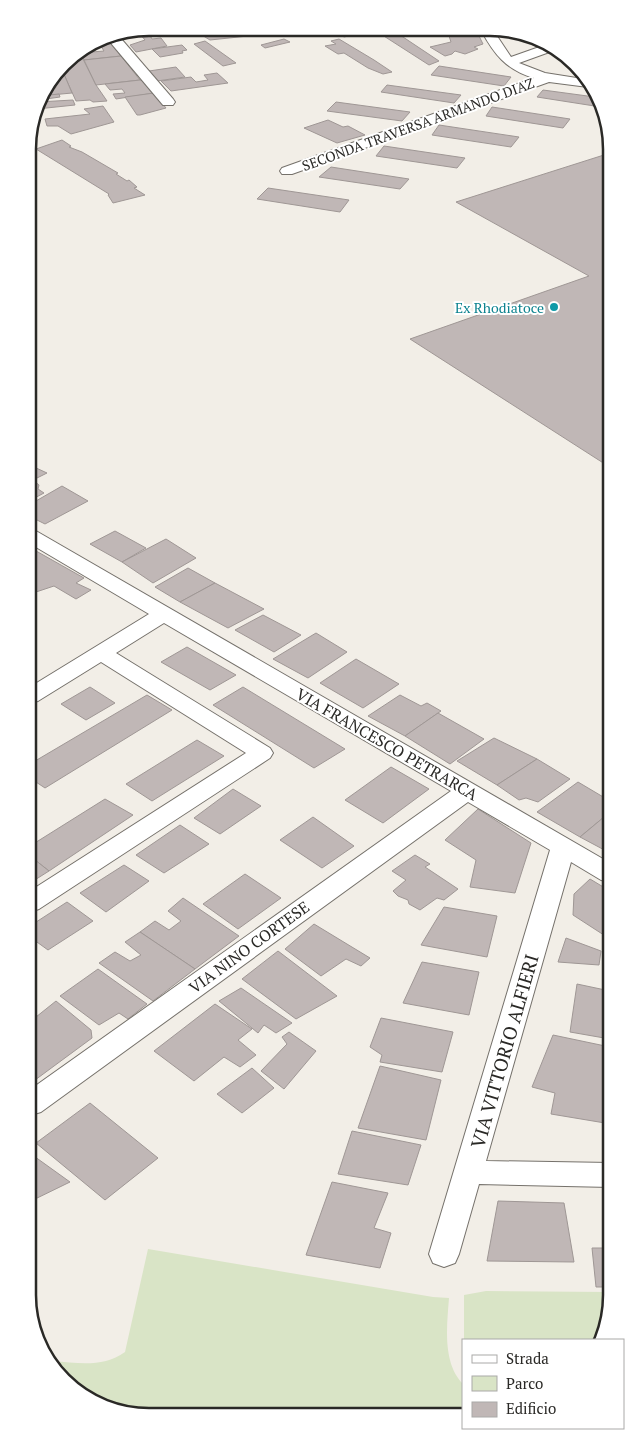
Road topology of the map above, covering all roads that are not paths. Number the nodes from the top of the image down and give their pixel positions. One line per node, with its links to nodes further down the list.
1 (492, 36): 4 (street)
2 (116, 41): 7 (street)
3 (544, 50): 4 (street)
4 (510, 61): 5 (street)
5 (550, 77): 6 (street); 8 (street, SECONDA TRAVERSA ARMANDO DIAZ)
6 (580, 82)
7 (168, 102)
8 (287, 171)
9 (36, 539): 10 (street, VIA FRANCESCO PETRARCA)
10 (164, 614): 11 (street); 13 (street, VIA FRANCESCO PETRARCA)
11 (101, 653): 12 (street); 16 (street)
12 (36, 692)
13 (467, 791): 14 (street, VIA FRANCESCO PETRARCA); 17 (street, VIA NINO CORTESE)
14 (563, 848): 15 (street, VIA FRANCESCO PETRARCA); 18 (street, VIA VITTORIO ALFIERI)
15 (603, 870)
16 (36, 899)
17 (36, 1100)
18 (468, 1172): 19 (street); 20 (street, VIA VITTORIO ALFIERI)
19 (603, 1175)
20 (444, 1254)

